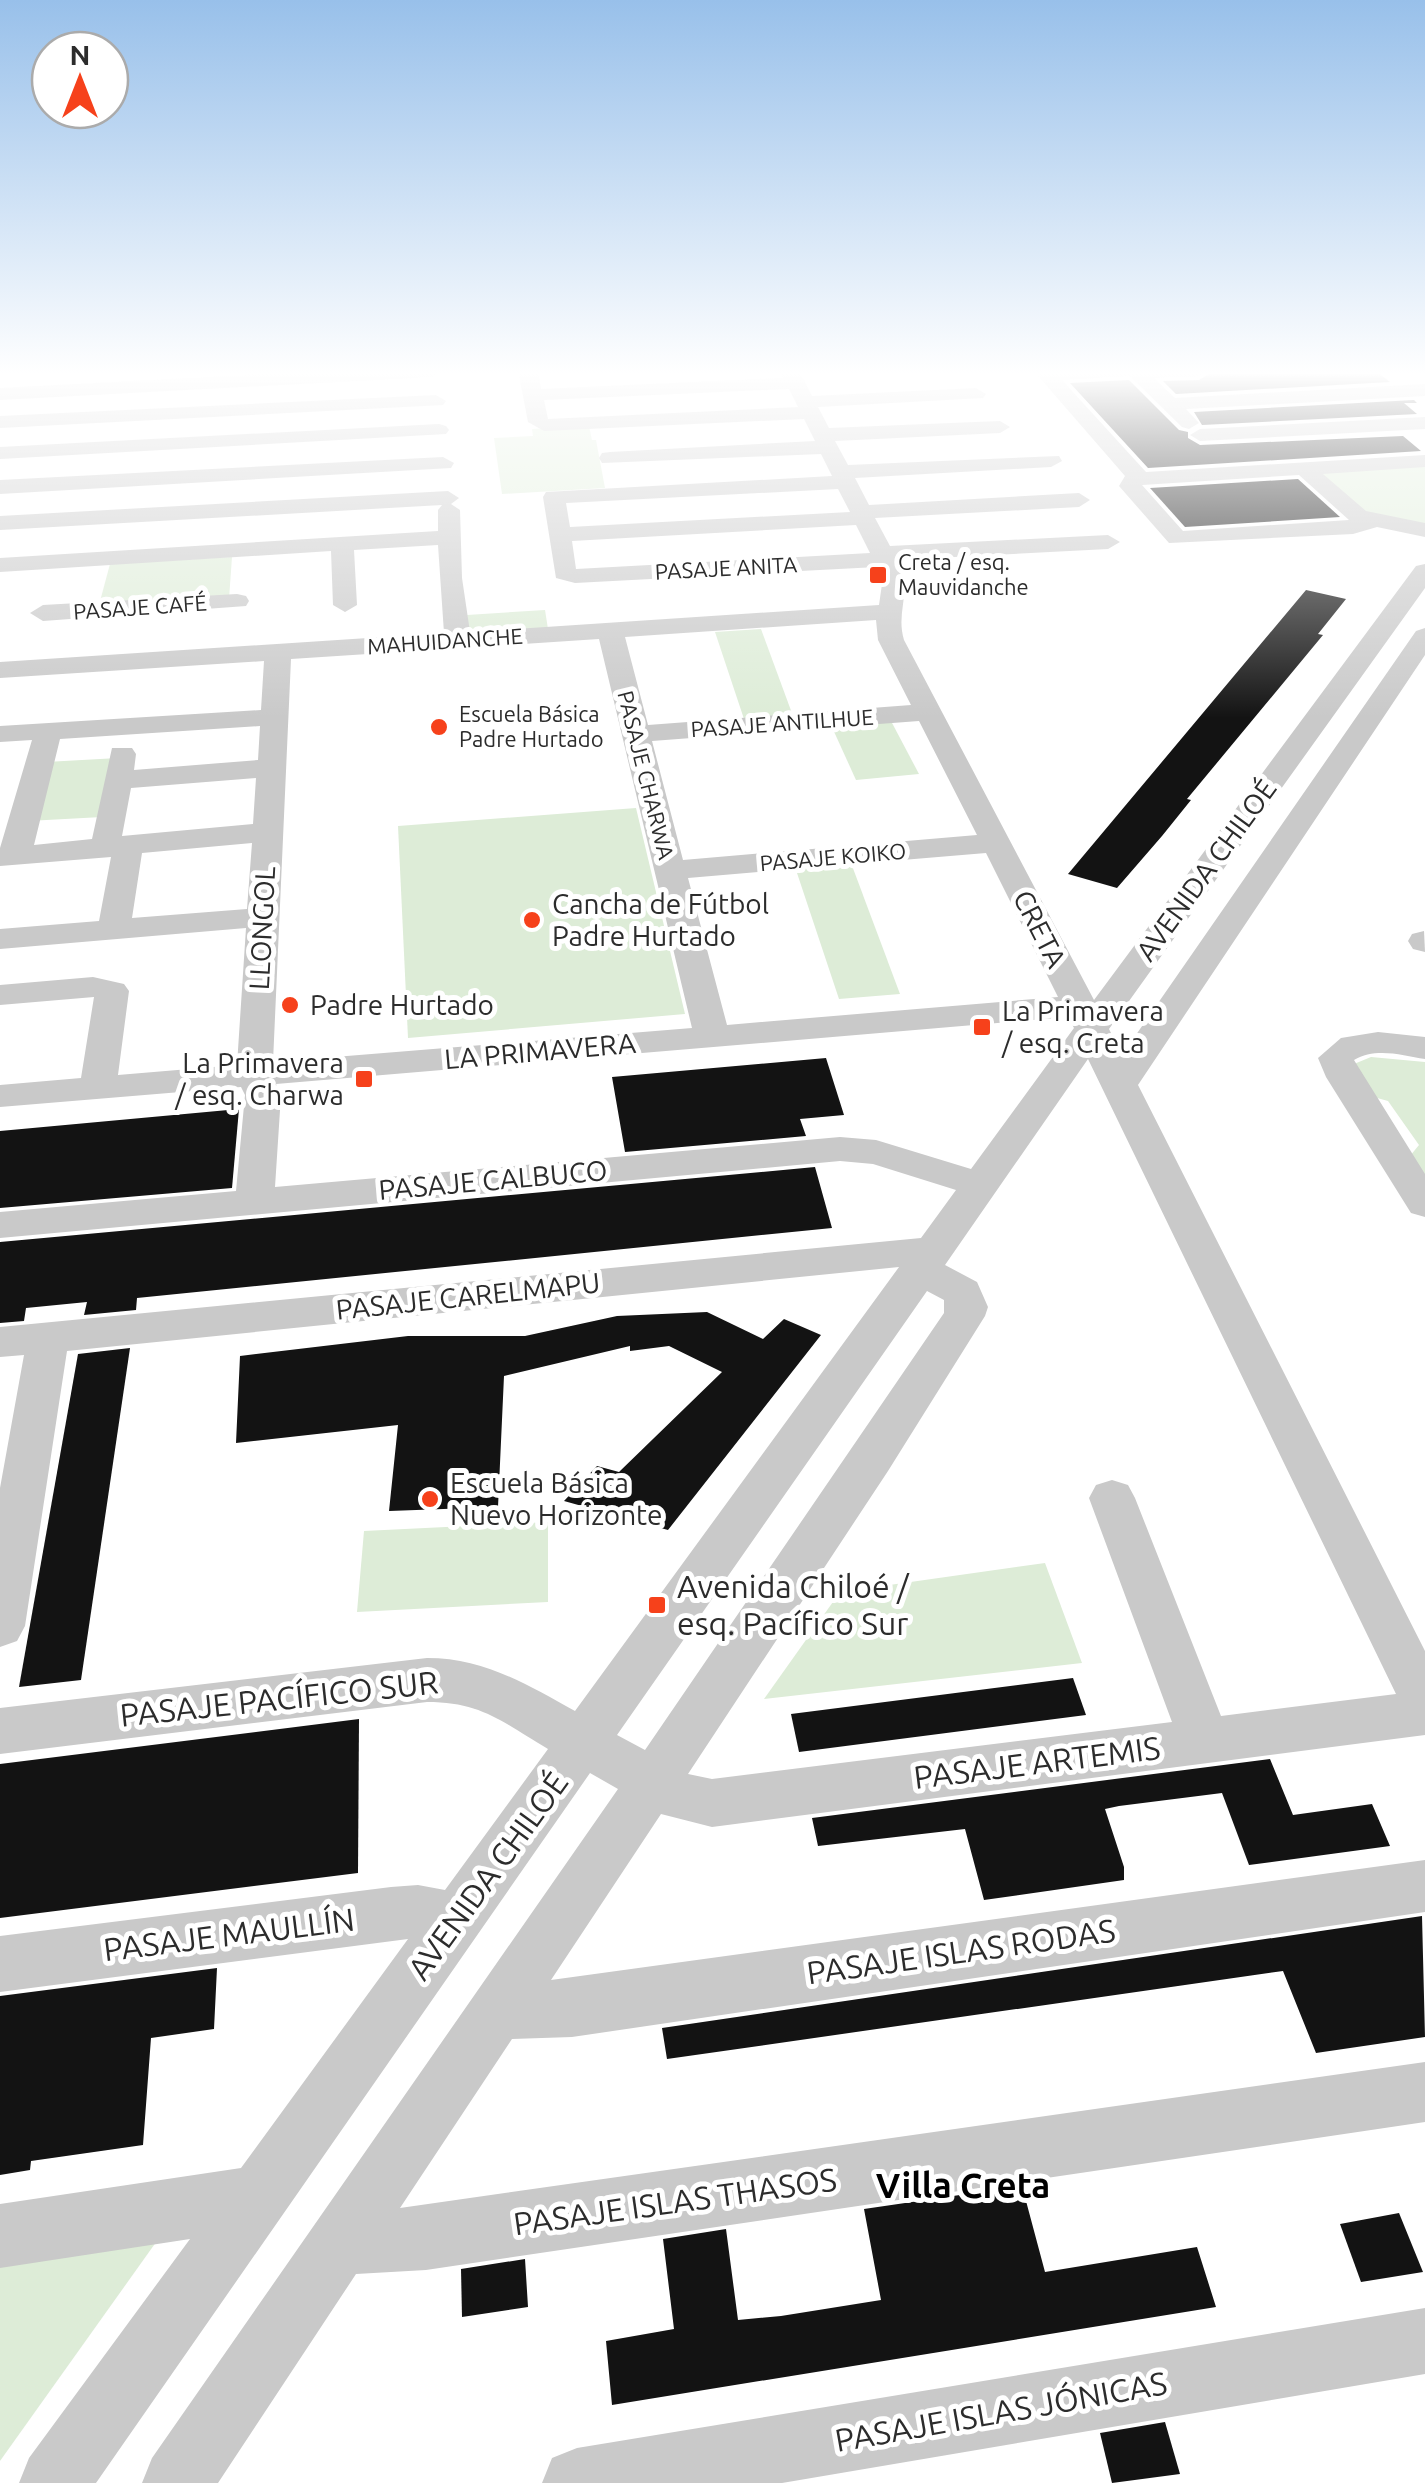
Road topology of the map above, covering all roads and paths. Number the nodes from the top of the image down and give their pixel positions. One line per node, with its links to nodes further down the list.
1 (188, 486): 12 (street)
2 (446, 486): 10 (street)
3 (616, 486): 9 (street)
4 (718, 486): 9 (street)
5 (847, 486): 13 (street, CRETA)
6 (1130, 486): 17 (street)
7 (1236, 486): 17 (street)
8 (1323, 486): 14 (street)
9 (618, 493): 19 (street)
10 (448, 498): 12 (street); 18 (street)
11 (1079, 500): 13 (street)
12 (184, 513): 15 (street); 22 (street)
13 (862, 515): 19 (street); 23 (street, CRETA)
14 (1372, 520): 16 (street); 17 (street)
15 (0, 523)
16 (1425, 530)
17 (1273, 533)
18 (451, 536): 21 (street); 32 (street)
19 (558, 536): 23 (street, PASAJE ANITA)
20 (1108, 542): 23 (street, PASAJE ANITA)
21 (342, 544): 27 (street); 28 (street)
22 (177, 554): 24 (street); 27 (street)
23 (883, 556): 29 (street, CRETA)
24 (58, 562): 25 (street); 27 (street, PASAJE CAFÉ)
25 (0, 565)
26 (1425, 571): 53 (street, AVENIDA CHILOÉ)
27 (238, 583)
28 (345, 605)
29 (890, 612): 30 (street, MAHUIDANCHE); 37 (street, CRETA)
30 (610, 630): 32 (street, MAHUIDANCHE); 41 (street, PASAJE CHARWA)
31 (1425, 636): 57 (street, AVENIDA CHILOÉ)
32 (458, 640): 33 (street, MAHUIDANCHE)
33 (278, 652): 34 (street, MAHUIDANCHE); 38 (street, LLONGOL)
34 (156, 660): 35 (street, MAHUIDANCHE); 39 (street)
35 (46, 667): 36 (street, MAHUIDANCHE); 40 (street)
36 (0, 670)
37 (928, 712): 41 (street, PASAJE ANTILHUE); 45 (street, CRETA)
38 (274, 717): 39 (street); 42 (street, LLONGOL)
39 (136, 725): 40 (street); 43 (street)
40 (25, 732): 47 (street)
41 (636, 734): 48 (street, PASAJE CHARWA)
42 (272, 768): 43 (street); 44 (street, LLONGOL)
43 (117, 780): 46 (street)
44 (268, 832): 46 (street); 49 (street, LLONGOL)
45 (996, 843): 48 (street, PASAJE KOIKO); 53 (street, CRETA)
46 (116, 848): 47 (street); 50 (street)
47 (8, 857)
48 (670, 870): 54 (street, PASAJE CHARWA)
49 (263, 918): 50 (street); 56 (street, LLONGOL)
50 (114, 930): 51 (street)
51 (0, 939)
52 (0, 995): 58 (street)
53 (1086, 1018): 54 (street, LA PRIMAVERA); 57 (street, CRETA); 60 (street, AVENIDA CHILOÉ)
54 (712, 1036): 56 (street, LA PRIMAVERA)
55 (1425, 1048): 62 (street)
56 (254, 1074): 58 (street, LA PRIMAVERA); 61 (street, LLONGOL)
57 (1119, 1086): 69 (street, CRETA)
58 (98, 1088): 59 (street, LA PRIMAVERA)
59 (0, 1096)
60 (982, 1185): 61 (street, PASAJE CALBUCO); 64 (street, AVENIDA CHILOÉ)
61 (254, 1202): 63 (street, PASAJE CALBUCO)
62 (1425, 1204)
63 (0, 1225)
64 (929, 1260): 65 (street, PASAJE CARELMAPU); 73 (street, AVENIDA CHILOÉ); 74 (street)
65 (48, 1338): 66 (street, PASAJE CARELMAPU); 68 (street)
66 (0, 1342)
67 (1112, 1498): 72 (street)
68 (0, 1626)
69 (1425, 1702)
70 (1425, 1713): 72 (street, PASAJE ARTEMIS)
71 (0, 1731): 73 (street, PASAJE PACÍFICO SUR)
72 (1205, 1741): 74 (street, PASAJE ARTEMIS)
73 (584, 1743): 74 (street, PASAJE PACÍFICO SUR); 76 (street, AVENIDA CHILOÉ)
74 (652, 1781): 78 (street)
75 (1425, 1886): 78 (street, PASAJE ISLAS RODAS)
76 (458, 1919): 77 (street, PASAJE MAULLÍN); 80 (street, AVENIDA CHILOÉ)
77 (0, 1964)
78 (497, 2010): 82 (street)
79 (1425, 2092): 82 (street, PASAJE ISLAS THASOS)
80 (258, 2197): 81 (street); 84 (street, AVENIDA CHILOÉ)
81 (0, 2236)
82 (340, 2243): 85 (street)
83 (1425, 2340): 86 (street, PASAJE ISLAS JÓNICAS)
84 (54, 2483)
85 (177, 2483)
86 (577, 2483)

